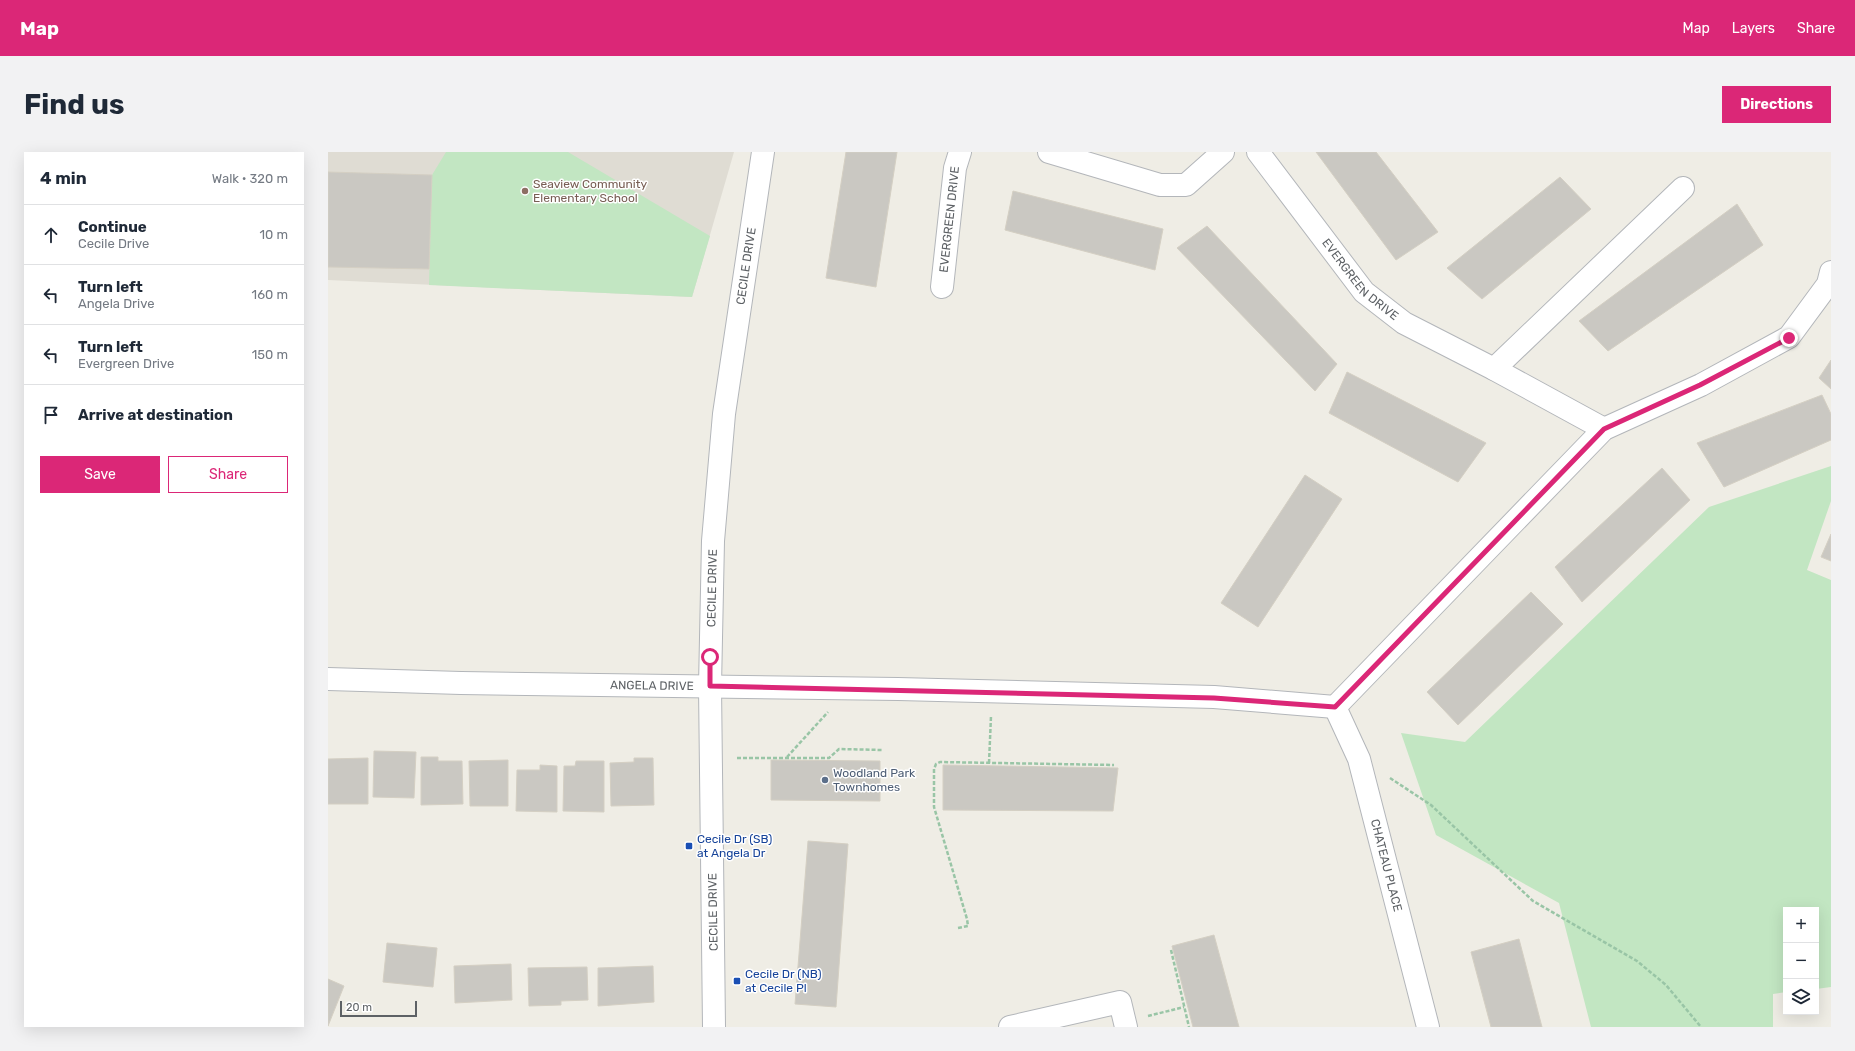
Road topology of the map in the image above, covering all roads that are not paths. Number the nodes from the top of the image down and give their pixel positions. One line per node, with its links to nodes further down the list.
1 (763, 152): 12 (street, CECILE DRIVE)
2 (960, 152): 8 (street, EVERGREEN DRIVE)
3 (1049, 152): 4 (street)
4 (1223, 152)
5 (1258, 152): 9 (street, EVERGREEN DRIVE)
6 (1683, 188): 9 (street)
7 (1831, 272): 10 (street)
8 (942, 287)
9 (1494, 369): 10 (street, EVERGREEN DRIVE)
10 (1604, 429): 13 (street)
11 (328, 679): 12 (street, ANGELA DRIVE)
12 (710, 686): 13 (street, ANGELA DRIVE); 14 (street, CECILE DRIVE)
13 (1335, 707): 17 (street, CHATEAU PLACE)
14 (714, 1027)
15 (1010, 1027): 16 (street)
16 (1126, 1027)
17 (1428, 1027)

